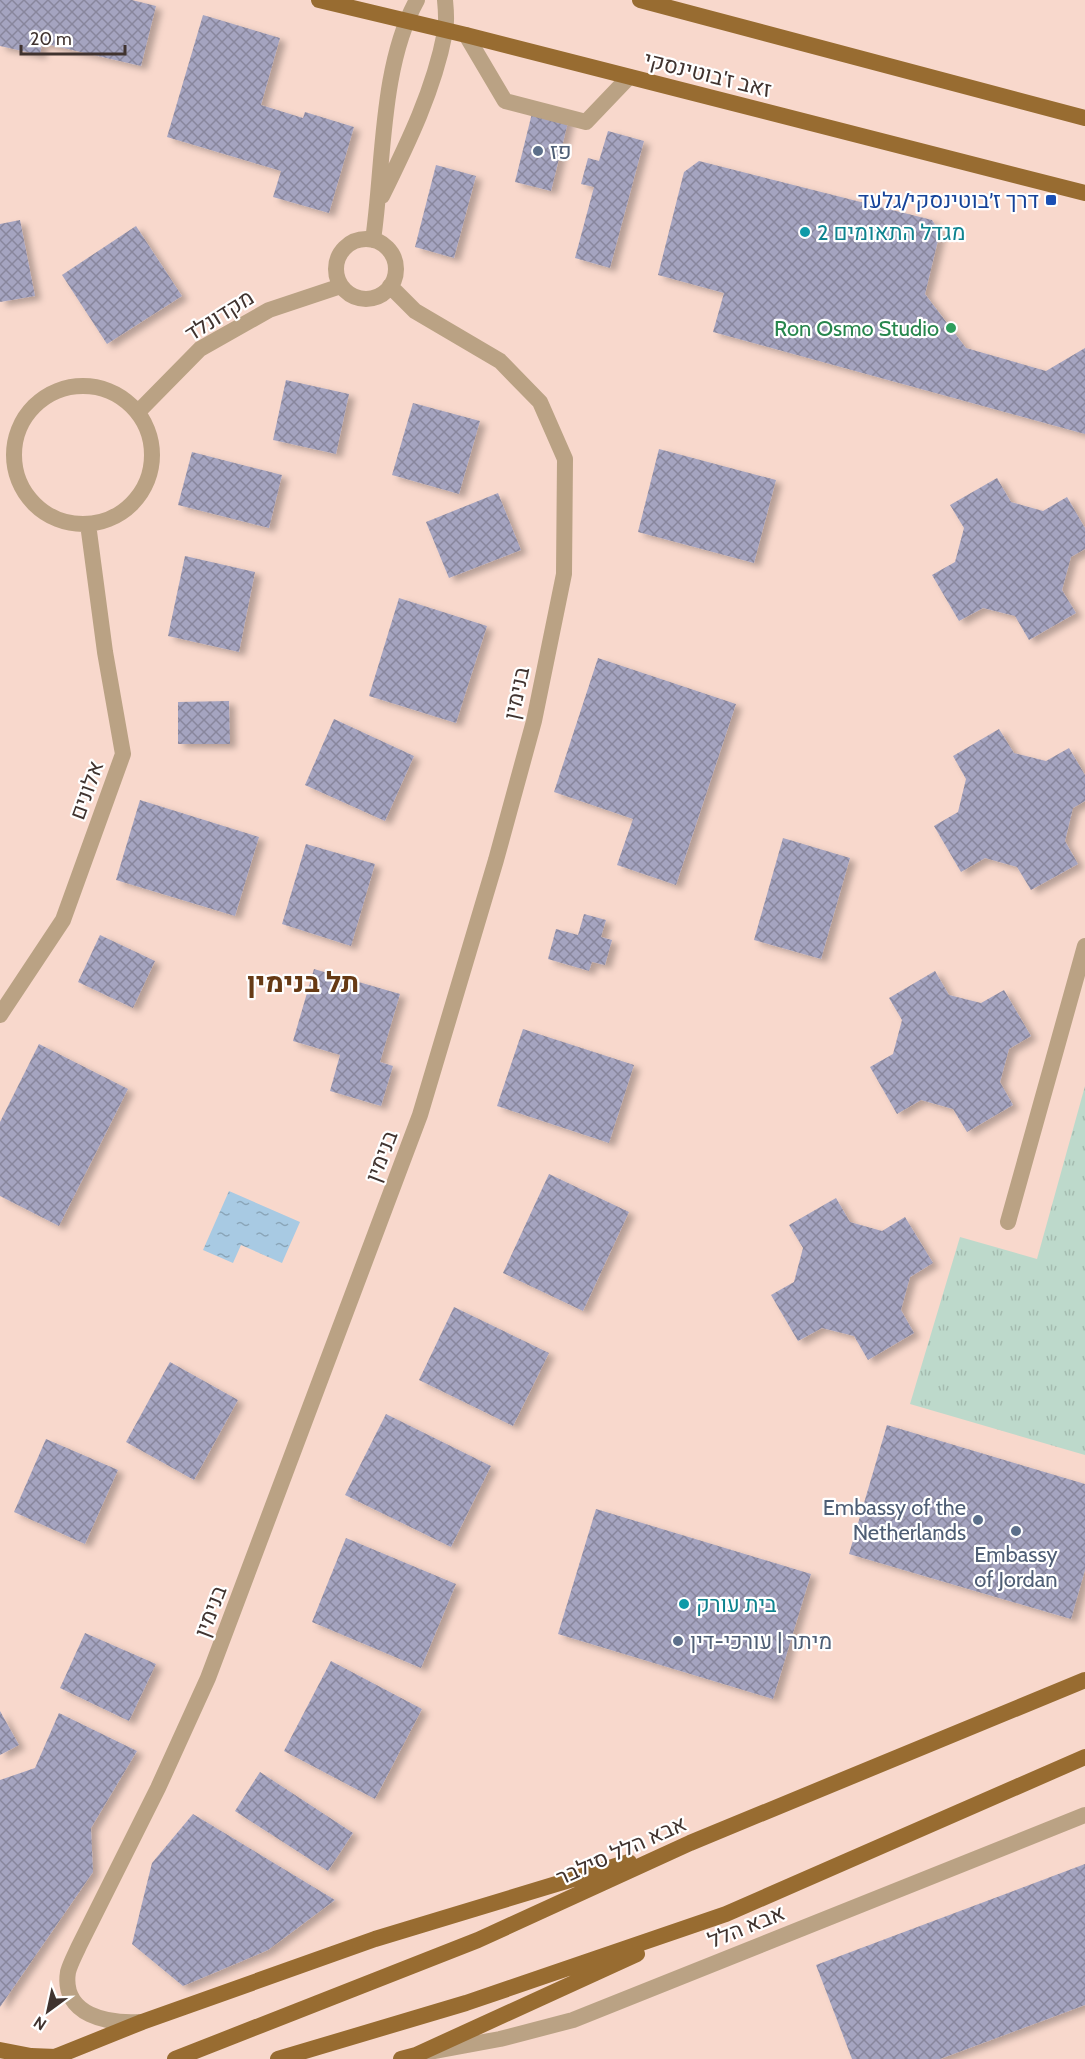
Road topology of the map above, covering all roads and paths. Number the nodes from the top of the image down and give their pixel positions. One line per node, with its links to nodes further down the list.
1 (319, 0): 5 (main road, זאב ז'בוטינסקי)
2 (417, 0): 5 (street)
3 (446, 0): 6 (street)
4 (640, 0): 9 (main road)
5 (405, 20): 6 (main road, זאב ז'בוטינסקי); 11 (street)
6 (446, 30): 7 (main road, זאב ז'בוטינסקי); 11 (street)
7 (466, 35): 8 (main road, זאב ז'בוטינסקי); 8 (street)
8 (629, 77): 10 (main road, זאב ז'בוטינסקי)
9 (1085, 118)
10 (1085, 193)
11 (379, 202): 12 (street)
12 (373, 240): 13 (street); 14 (street)
13 (341, 286): 14 (street); 15 (street, מקדונלד)
14 (390, 286): 27 (street, בנימין)
15 (138, 412): 16 (street); 17 (street)
16 (6, 451): 17 (street)
17 (87, 524): 20 (street, אלונים)
18 (1085, 946): 19 (street)
19 (1078, 996): 21 (street)
20 (0, 1015)
21 (1008, 1222)
22 (1085, 1680): 25 (main road, אבא הלל סילבר)
23 (1085, 1757): 26 (main road)
24 (1085, 1815): 29 (street, אבא הלל)
25 (690, 1843): 27 (main road); 31 (main road, אבא הלל סילבר)
26 (726, 1914): 29 (main road); 32 (main road)
27 (142, 2022): 30 (main road)
28 (0, 2050): 30 (main road)
29 (409, 2057)
30 (53, 2058)
31 (175, 2059)
32 (278, 2059)

